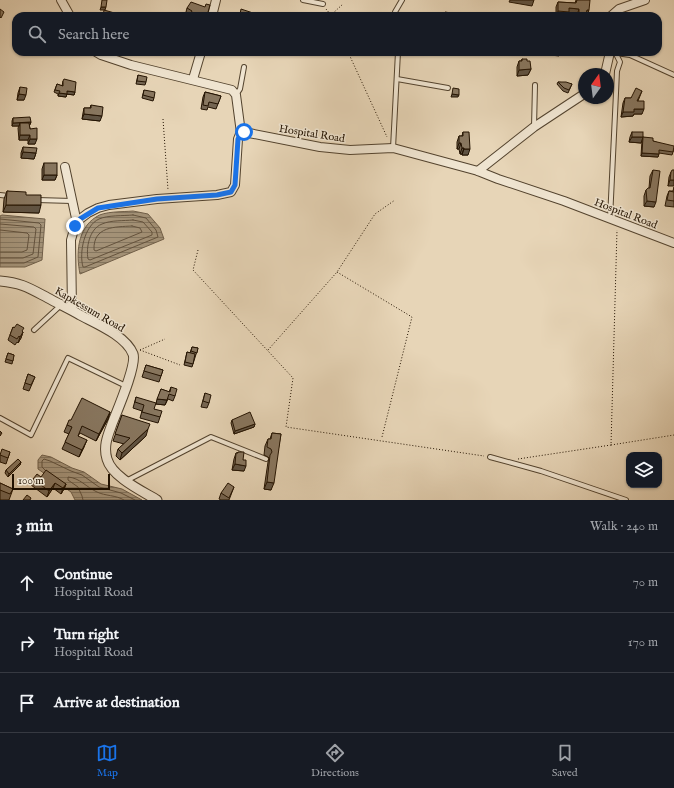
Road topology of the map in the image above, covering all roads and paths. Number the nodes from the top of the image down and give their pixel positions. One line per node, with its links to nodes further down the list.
1 (61, 0): 8 (street)
2 (216, 0): 9 (street)
3 (303, 0): 6 (lane)
4 (402, 0): 11 (lane)
5 (645, 0): 12 (street)
6 (323, 4)
7 (343, 4): 10 (path)
8 (68, 12)
9 (213, 12)
10 (334, 12)
11 (394, 12)
12 (615, 12)
13 (104, 56): 23 (street)
14 (200, 56): 23 (street)
15 (350, 56): 32 (path)
16 (398, 56): 24 (lane)
17 (612, 56): 21 (street)
18 (616, 56): 41 (lane)
19 (632, 56): 22 (lane)
20 (244, 67): 27 (lane)
21 (607, 68)
22 (674, 76)
23 (193, 79): 27 (street)
24 (397, 79): 26 (lane); 32 (lane)
25 (536, 85): 30 (lane)
26 (448, 88)
27 (236, 95): 31 (street)
28 (578, 98): 30 (street)
29 (163, 118): 38 (path)
30 (534, 127): 34 (street)
31 (241, 133): 32 (street, Hospital Road); 38 (street)
32 (393, 148): 34 (street, Hospital Road)
33 (65, 167): 40 (street)
34 (478, 171): 41 (street, Hospital Road)
35 (0, 195): 36 (lane)
36 (13, 196)
37 (30, 199): 40 (lane)
38 (168, 199): 42 (street)
39 (395, 200): 45 (path)
40 (72, 201): 42 (street)
41 (614, 220): 43 (street, Hospital Road); 57 (path)
42 (77, 223): 48 (street)
43 (674, 243)
44 (198, 250): 51 (path)
45 (337, 272): 51 (path); 56 (path)
46 (0, 281): 47 (street, Kapkessum Road)
47 (61, 304): 48 (street, Kapkessum Road); 49 (lane)
48 (72, 310): 53 (street, Kapkessum Road)
49 (34, 330)
50 (165, 339): 52 (path)
51 (268, 350): 58 (path)
52 (180, 365)
53 (126, 386): 54 (lane); 61 (street, Kapkessum Road)
54 (0, 418)
55 (674, 435): 57 (path)
56 (382, 437)
57 (611, 445): 60 (path)
58 (490, 457): 60 (lane)
59 (266, 459): 61 (lane)
60 (504, 461): 63 (lane)
61 (126, 481): 62 (street, Kapkessum Road)
62 (158, 500)
63 (626, 500)

